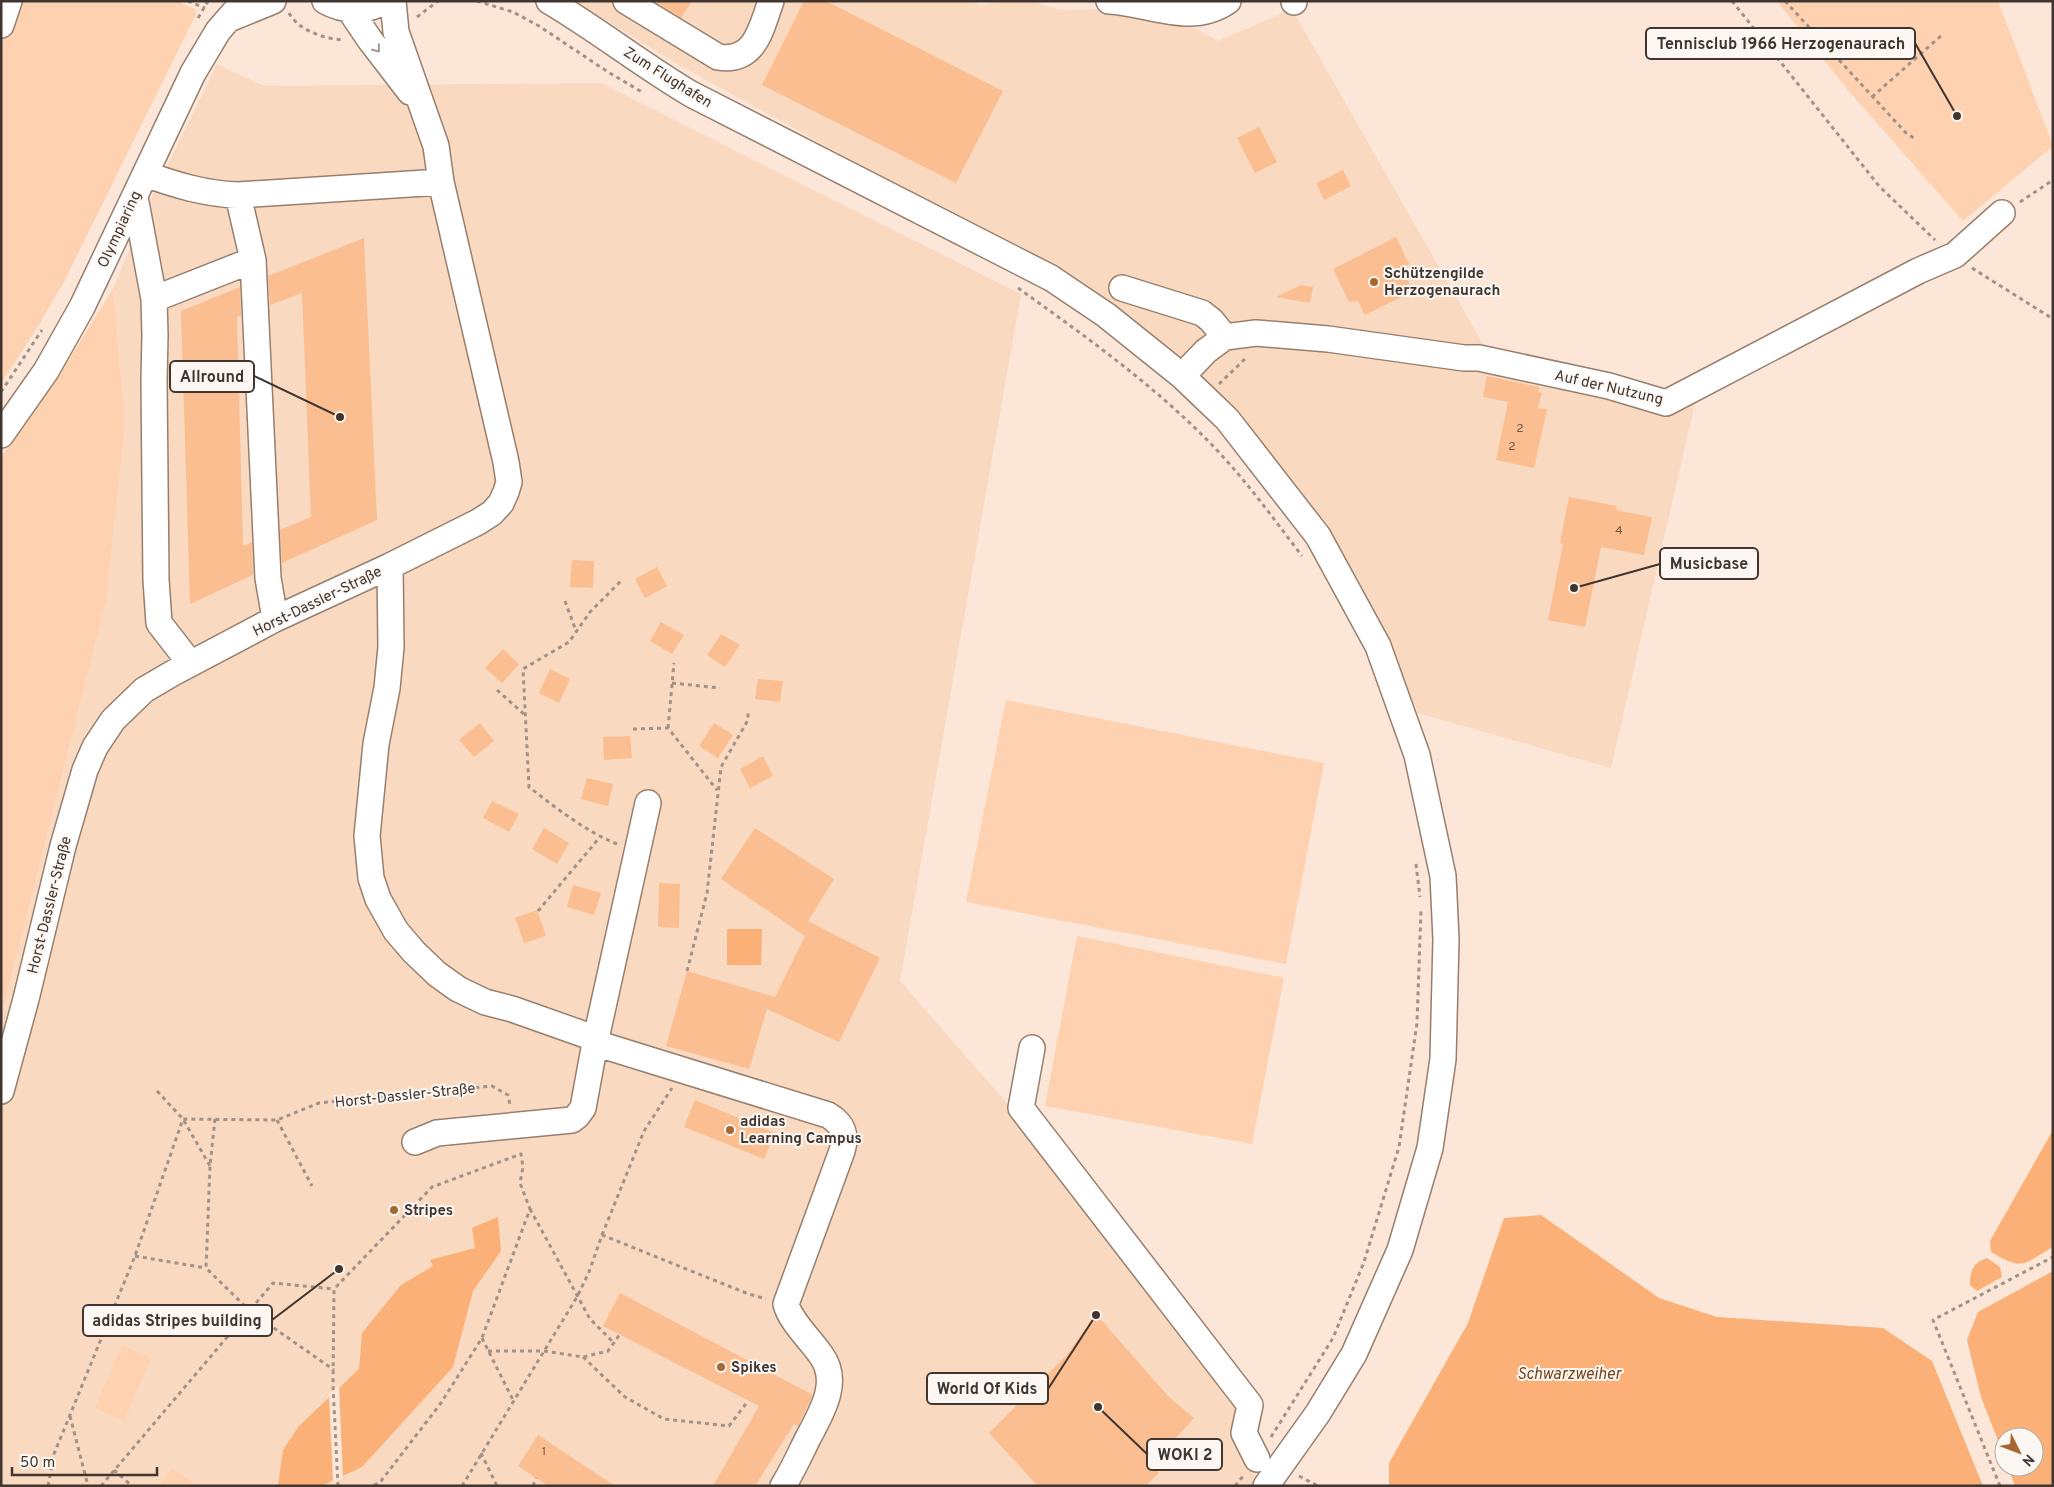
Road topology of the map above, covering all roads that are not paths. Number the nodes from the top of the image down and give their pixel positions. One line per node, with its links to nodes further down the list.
1 (9, 1): 13 (street)
2 (273, 1): 12 (street, Olympiaring)
3 (325, 1): 11 (street)
4 (384, 1): 11 (street)
5 (392, 1): 14 (street)
6 (549, 1): 24 (street, Zum Flughafen)
7 (626, 1): 8 (street)
8 (771, 1)
9 (1109, 1): 10 (street)
10 (1228, 1)
11 (349, 9): 14 (street, one-way to 14)
12 (236, 10): 15 (street, Olympiaring)
13 (1, 25)
14 (424, 110): 16 (street)
15 (145, 174): 17 (street); 18 (street, Olympiaring)
16 (441, 182): 17 (street); 26 (street)
17 (238, 195): 20 (street)
18 (135, 197): 22 (street); 25 (street, Olympiaring)
19 (2002, 213): 23 (street, Auf der Nutzung)
20 (253, 260): 22 (street); 27 (street)
21 (1122, 288): 23 (street)
22 (154, 299): 28 (street)
23 (1225, 337): 24 (street, Auf der Nutzung)
24 (1182, 376): 36 (street, Zum Flughafen)
25 (1, 435)
26 (390, 566): 27 (street, Horst-Dassler-Straße); 30 (street, Horst-Dassler-Straße)
27 (275, 619): 28 (street, Horst-Dassler-Straße)
28 (190, 663): 32 (street, Horst-Dassler-Straße)
29 (648, 802): 30 (street)
30 (596, 1041): 33 (street); 35 (street, Horst-Dassler-Straße)
31 (1032, 1048): 34 (street)
32 (1, 1091)
33 (415, 1142)
34 (1257, 1459)
35 (783, 1486)
36 (1266, 1486)

